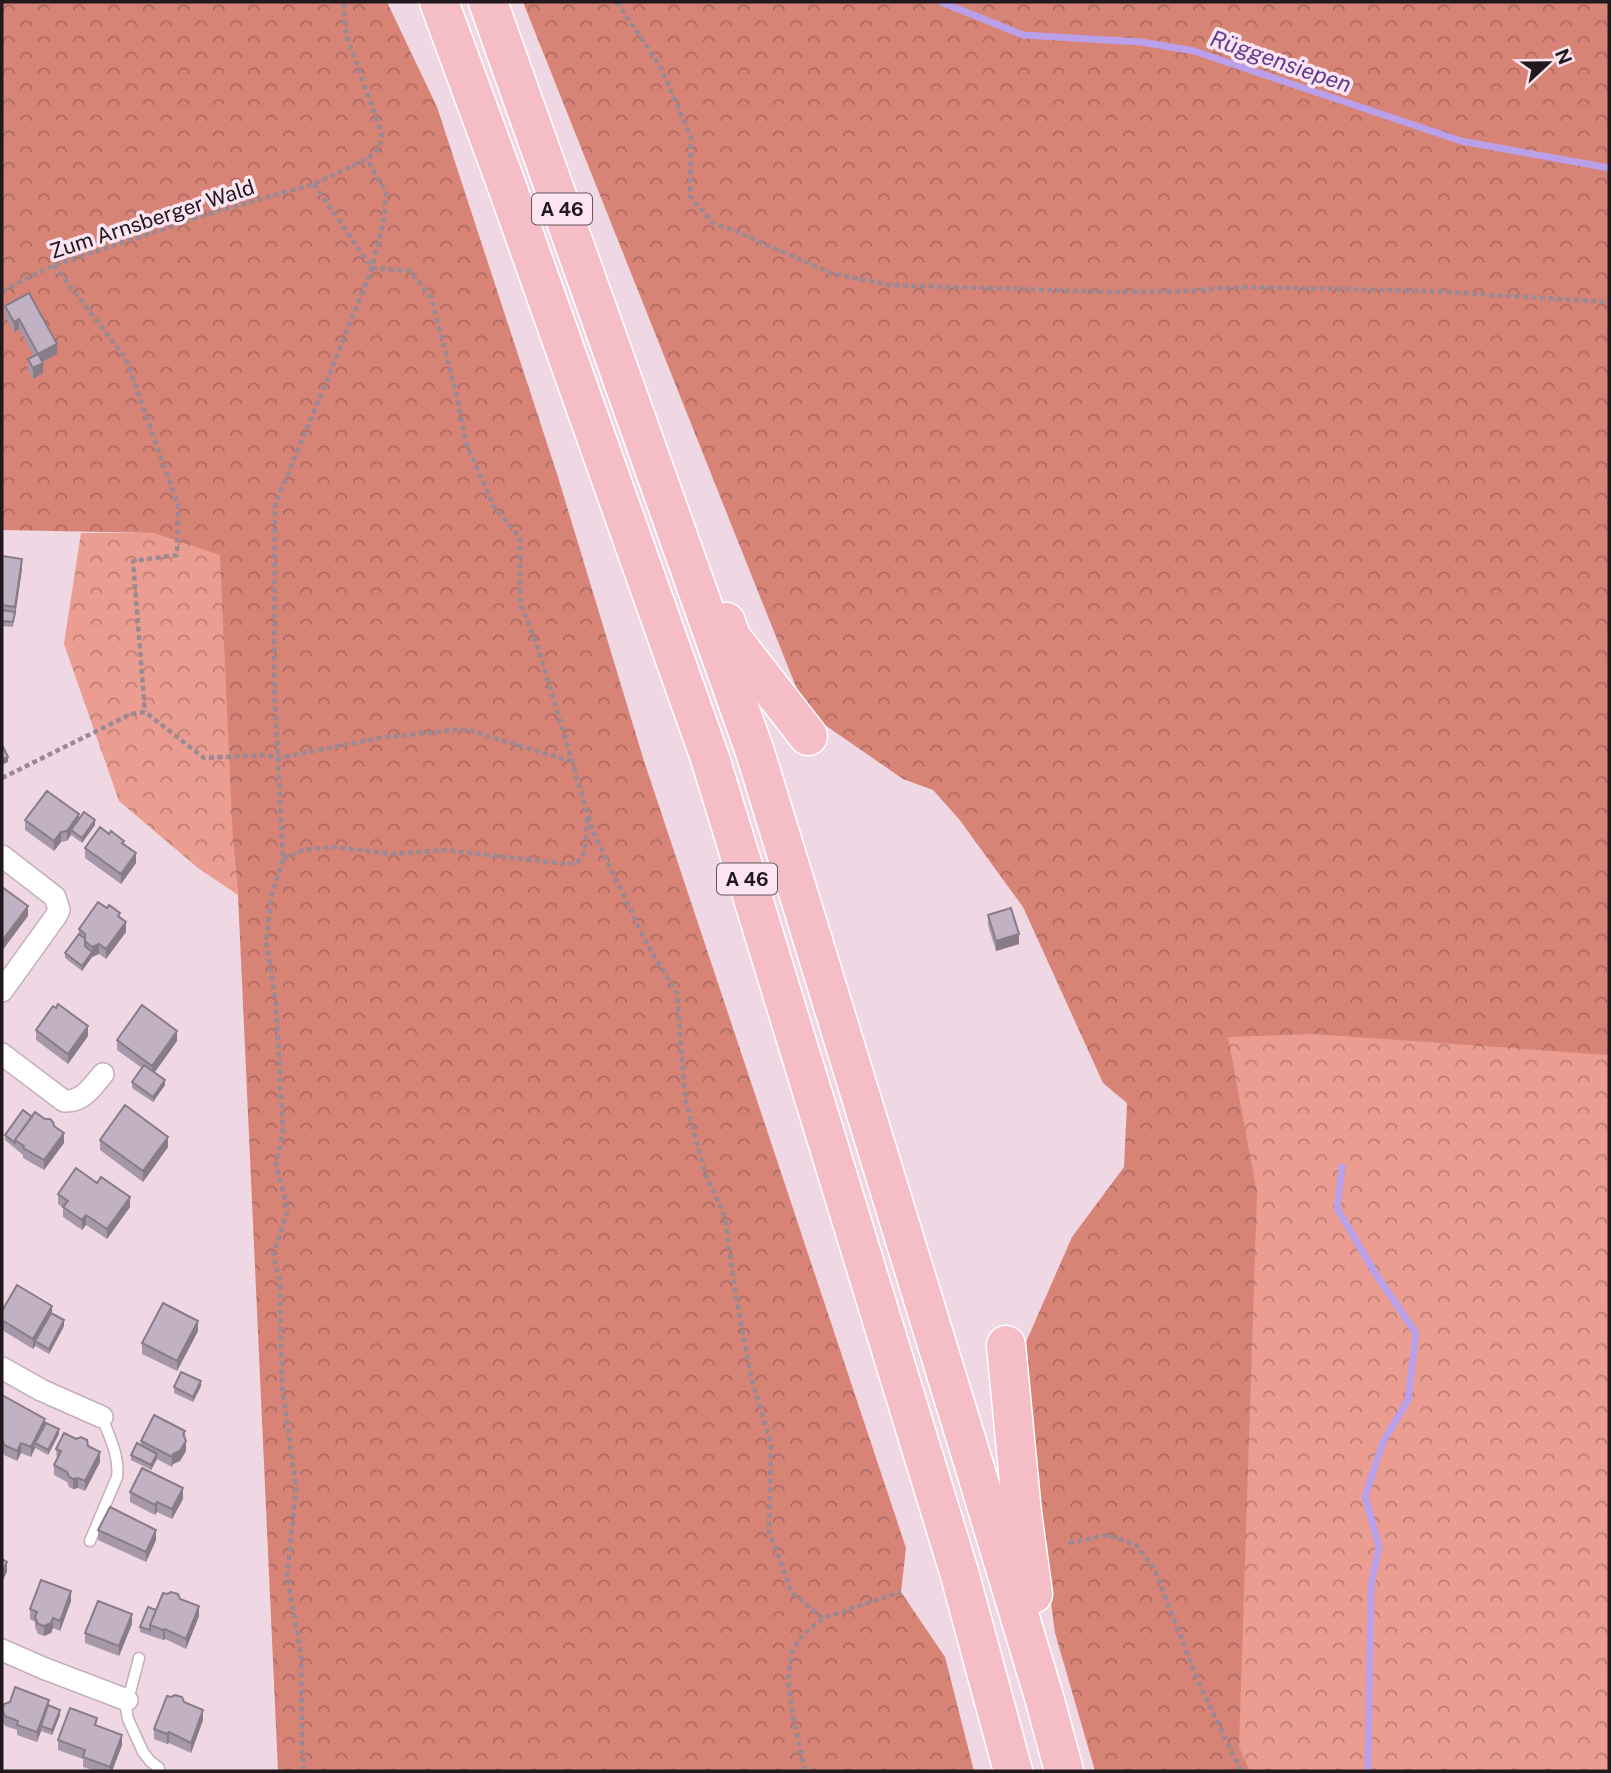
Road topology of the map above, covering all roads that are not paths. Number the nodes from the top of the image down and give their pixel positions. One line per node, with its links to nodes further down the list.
1 (439, 2): 18 (highway, A 46)
2 (488, 2): 3 (highway, A 46)
3 (636, 415): 4 (highway); 15 (highway, A 46)
4 (808, 736)
5 (2, 856): 6 (street)
6 (2, 991)
7 (2, 1054): 8 (street)
8 (103, 1074)
9 (1006, 1345): 15 (highway)
10 (2, 1368): 11 (street)
11 (102, 1417): 12 (lane)
12 (90, 1541)
13 (2, 1650): 16 (street)
14 (139, 1658): 16 (lane)
15 (1044, 1697): 19 (highway, A 46)
16 (127, 1700): 17 (lane)
17 (159, 1768)
18 (1013, 1771)
19 (1063, 1771)

